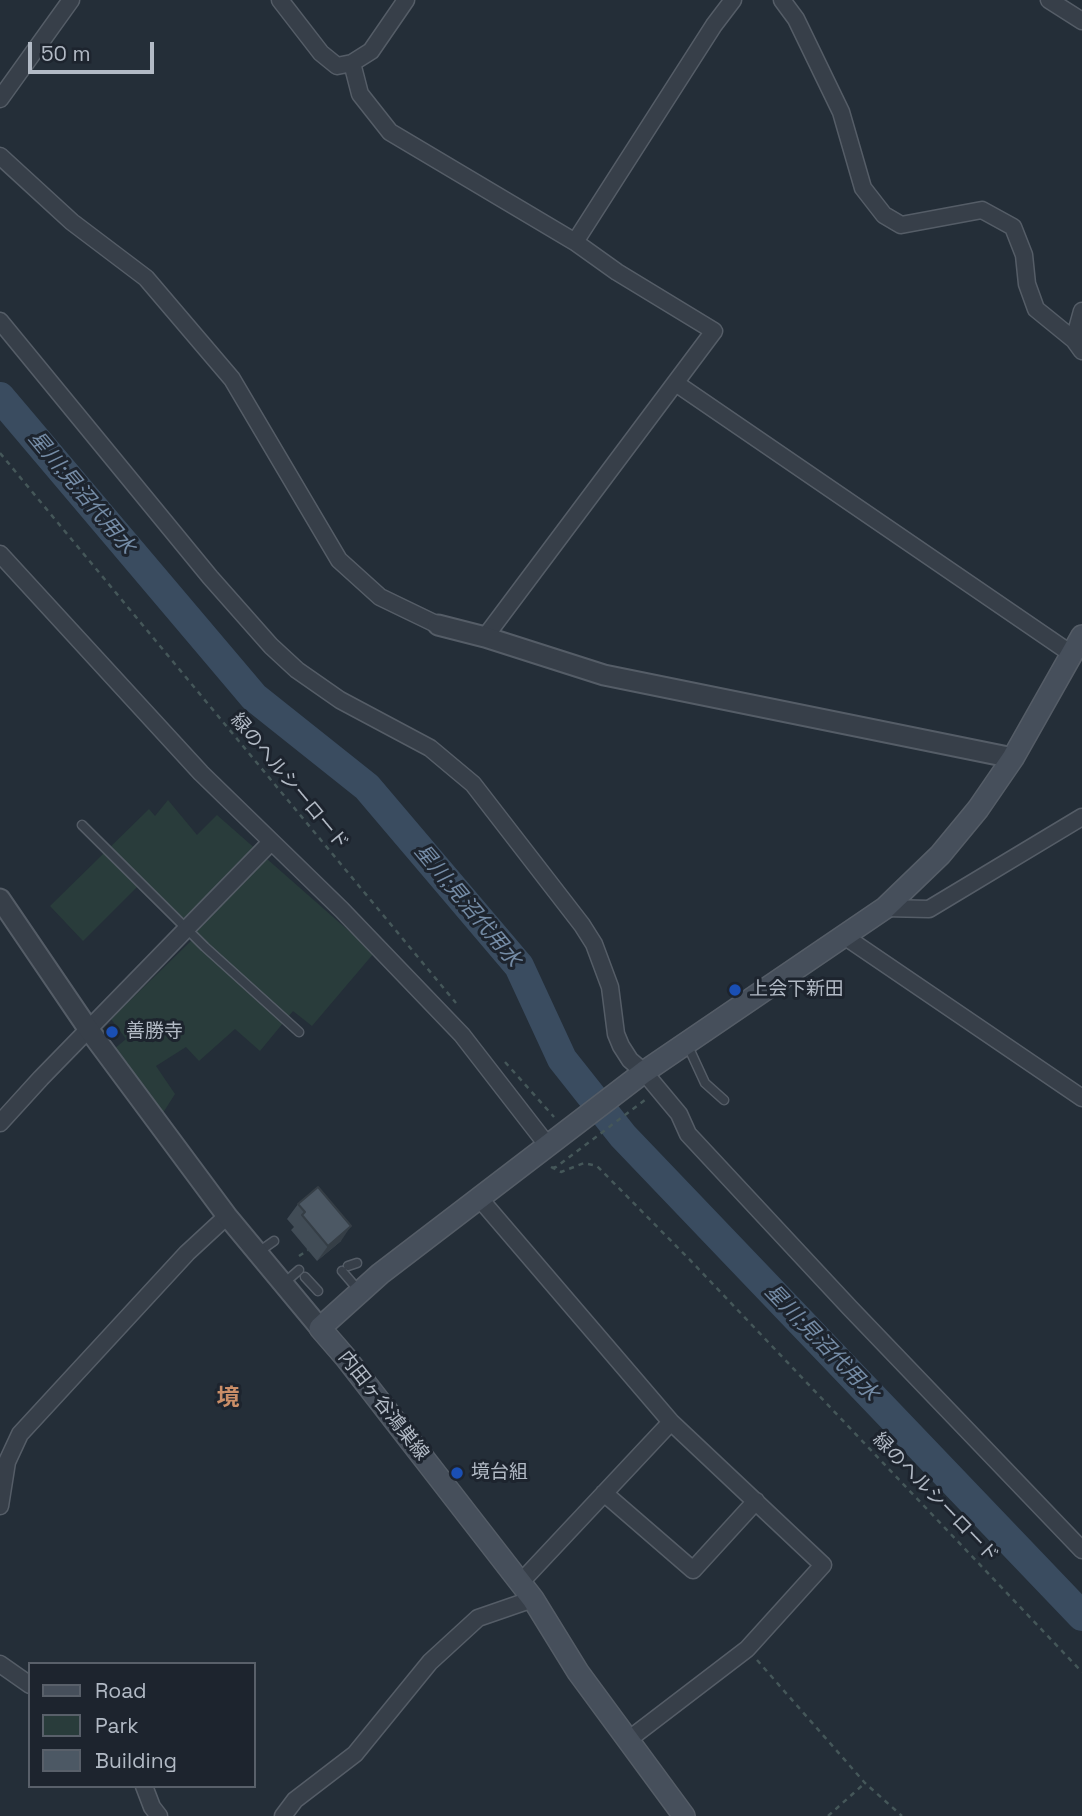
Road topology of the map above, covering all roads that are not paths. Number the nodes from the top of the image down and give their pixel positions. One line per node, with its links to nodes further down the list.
1 (71, 0): 9 (street)
2 (281, 0): 8 (street)
3 (406, 0): 8 (street)
4 (733, 0): 11 (street)
5 (782, 0): 14 (street)
6 (1049, 0): 7 (street)
7 (1082, 21)
8 (352, 63): 11 (street)
9 (0, 99)
10 (0, 156): 17 (street)
11 (575, 242): 15 (street)
12 (1082, 311): 14 (street)
13 (0, 321): 31 (street)
14 (1078, 346)
15 (677, 384): 18 (street); 19 (street)
16 (0, 554): 23 (street)
17 (438, 625): 18 (street)
18 (485, 637): 20 (street)
19 (1077, 645): 20 (main road)
20 (1013, 758): 25 (main road)
21 (1082, 817): 25 (street)
22 (82, 825): 26 (lane)
23 (271, 842): 26 (street); 35 (street)
24 (0, 899): 28 (street)
25 (885, 908): 27 (main road)
26 (188, 929): 28 (street); 29 (lane)
27 (844, 936): 30 (main road); 32 (street)
28 (89, 1030): 34 (street); 37 (street)
29 (299, 1032)
30 (687, 1044): 31 (main road); 33 (lane)
31 (644, 1072): 35 (main road); 49 (street)
32 (1082, 1098)
33 (724, 1100)
34 (0, 1123)
35 (548, 1146): 36 (main road)
36 (480, 1199): 43 (main road); 45 (street)
37 (227, 1216): 39 (street); 48 (street)
38 (274, 1241): 39 (lane)
39 (257, 1254): 41 (street)
40 (349, 1267): 43 (lane)
41 (283, 1284): 42 (lane); 44 (street)
42 (318, 1292)
43 (360, 1292): 44 (main road)
44 (320, 1328): 50 (main road, 内田ヶ谷鴻巣線)
45 (671, 1422): 46 (street); 47 (street)
46 (604, 1493): 47 (street); 50 (street)
47 (756, 1501): 53 (street)
48 (0, 1506)
49 (1082, 1550)
50 (527, 1591): 53 (main road, 内田ヶ谷鴻巣線); 56 (street)
51 (0, 1664): 52 (street)
52 (28, 1684)
53 (628, 1740): 57 (main road, 内田ヶ谷鴻巣線)
54 (145, 1788): 55 (street)
55 (159, 1816)
56 (283, 1816)
57 (684, 1816)

